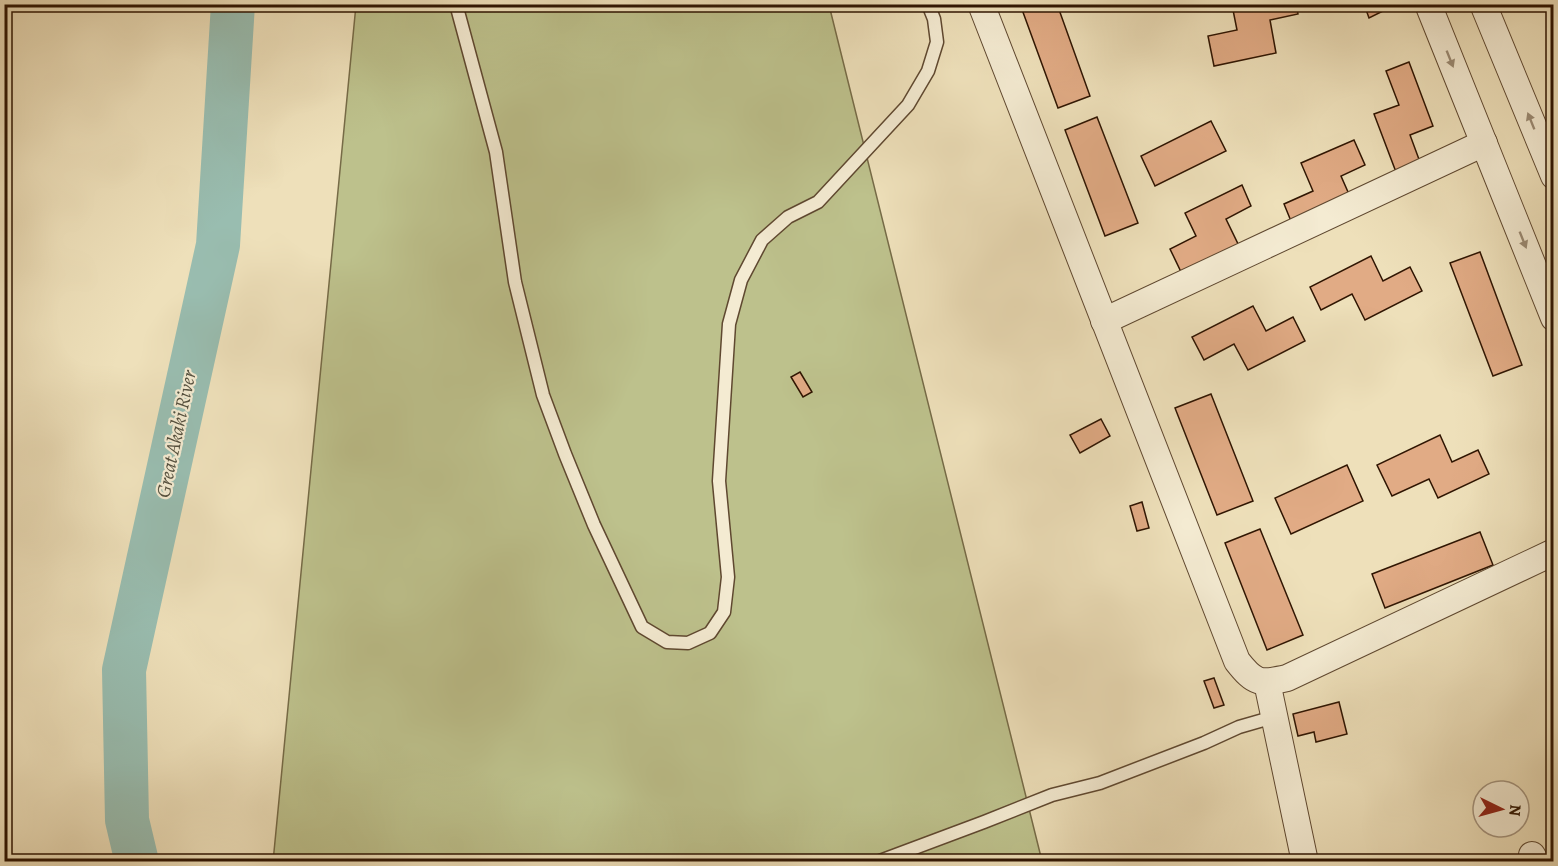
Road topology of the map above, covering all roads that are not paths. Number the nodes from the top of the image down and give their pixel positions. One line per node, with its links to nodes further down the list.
1 (456, 4): 2 (lane)
2 (928, 4)
3 (981, 4): 9 (street)
4 (1428, 4): 6 (street, one-way to 6)
5 (1484, 4): 7 (street, one-way to 5)
6 (1484, 143): 8 (street, one-way to 8); 9 (street)
7 (1554, 176)
8 (1554, 318)
9 (1104, 321): 11 (street)
10 (1554, 552): 11 (street)
11 (1267, 682): 12 (street)
12 (1274, 717): 13 (lane); 14 (street)
13 (877, 861)
14 (1305, 861)

